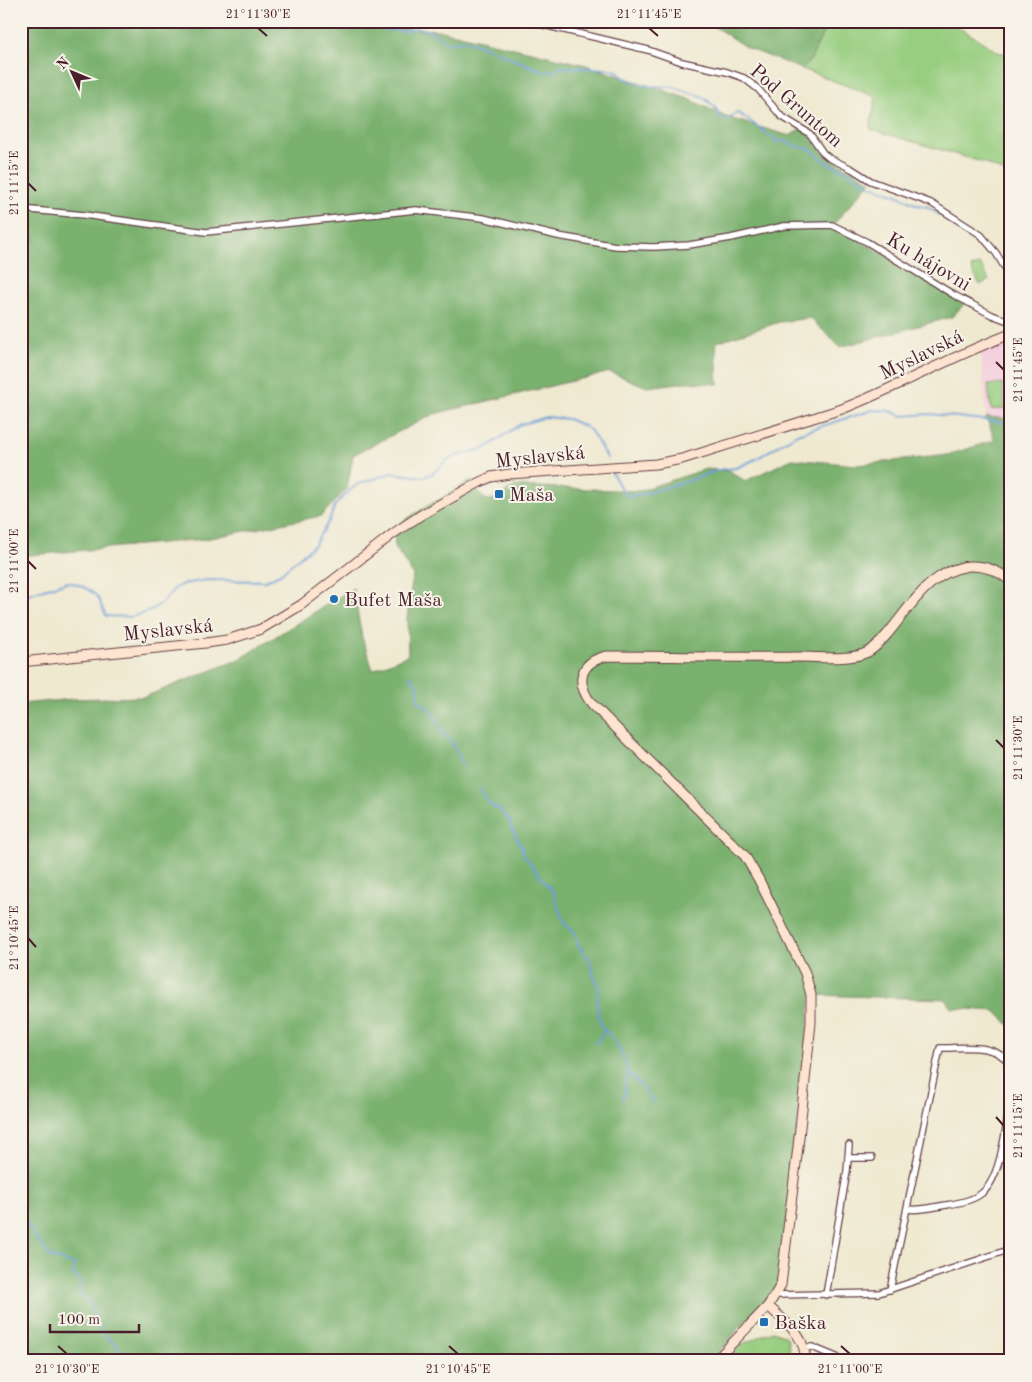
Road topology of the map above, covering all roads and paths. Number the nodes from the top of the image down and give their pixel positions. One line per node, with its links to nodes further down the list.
1 (526, 21): 3 (street, Pod Gruntom)
2 (21, 210): 4 (street, Ku hájovni)
3 (1011, 278)
4 (1011, 322)
5 (1011, 334): 7 (street, Myslavská)
6 (1011, 581): 17 (street)
7 (21, 662)
8 (1011, 1065): 13 (street)
9 (1011, 1098): 13 (street)
10 (849, 1145): 11 (street)
11 (848, 1158): 12 (street); 16 (street)
12 (872, 1158)
13 (907, 1209): 15 (street)
14 (1011, 1249): 15 (street)
15 (890, 1290): 16 (street)
16 (826, 1294): 17 (street)
17 (776, 1295): 18 (street)
18 (768, 1306): 19 (street); 20 (street)
19 (804, 1348): 21 (street); 22 (street)
20 (715, 1361)
21 (805, 1361)
22 (846, 1361)

